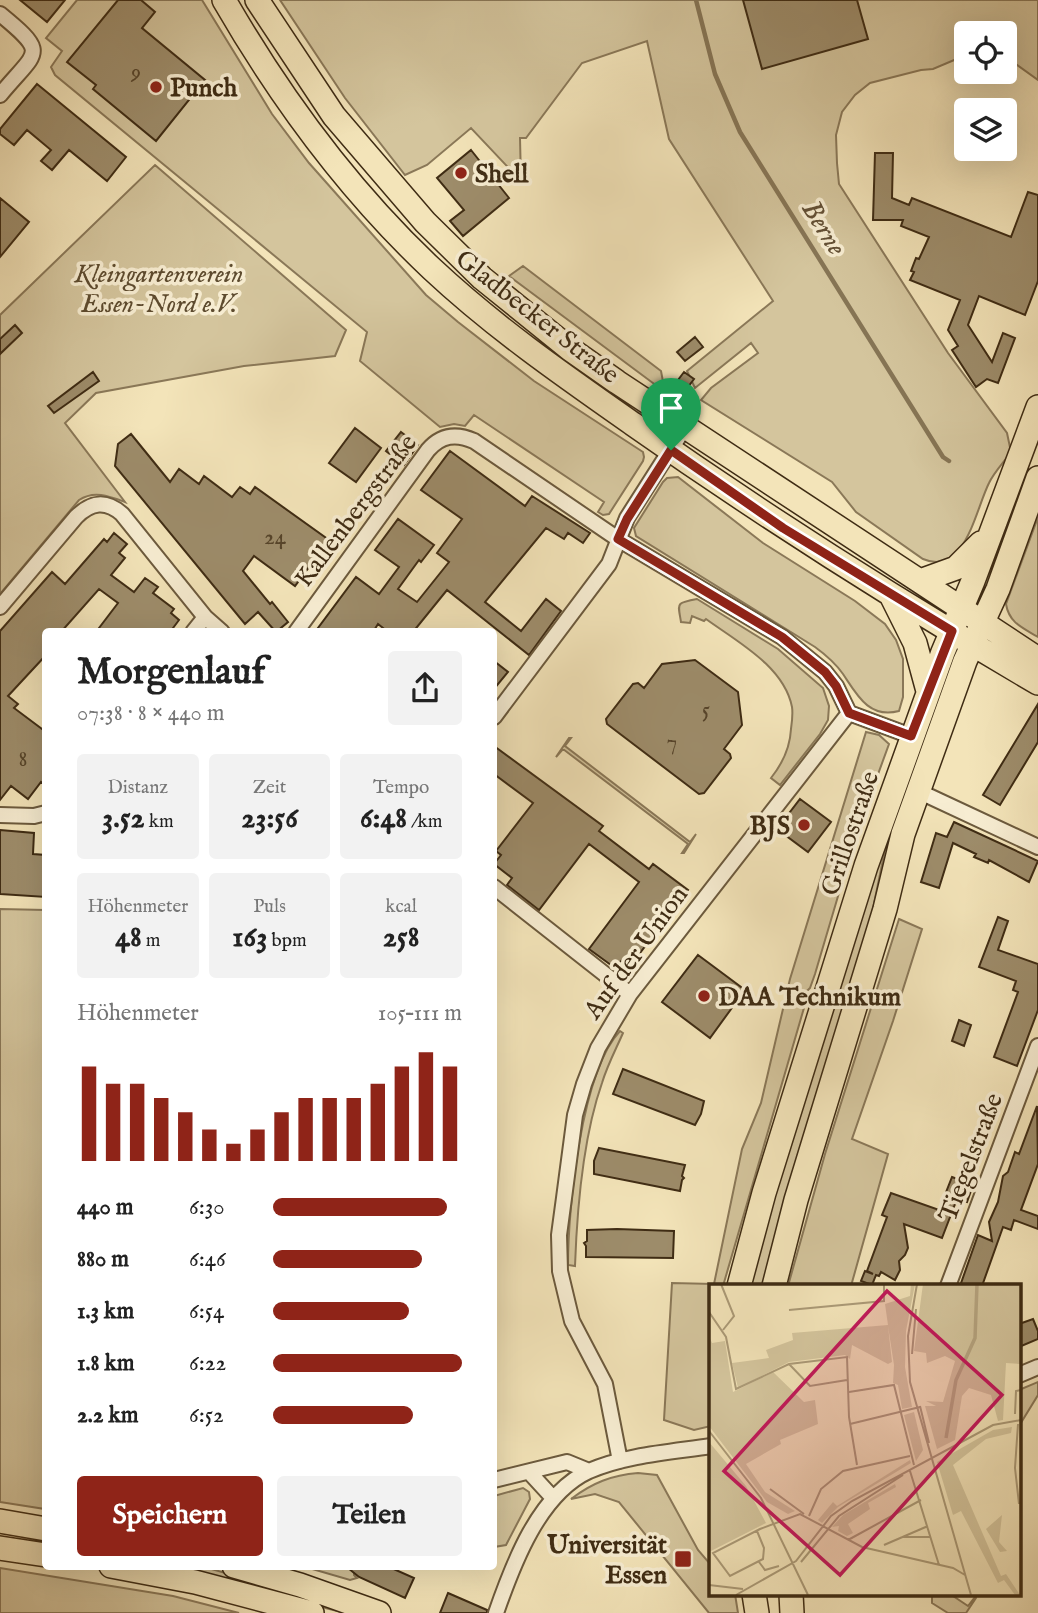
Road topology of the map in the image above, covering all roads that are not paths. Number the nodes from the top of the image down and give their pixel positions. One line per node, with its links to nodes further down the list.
1 (224, 0): 7 (main road, Gladbecker Straße)
2 (257, 0): 6 (main road, Gladbecker Straße)
3 (0, 14): 4 (street)
4 (0, 95)
5 (1038, 407): 9 (main road, Grillostraße)
6 (685, 427): 7 (street); 11 (main road, Gladbecker Straße)
7 (671, 450): 10 (street); 12 (main road, Gladbecker Straße)
8 (1038, 478): 16 (main road, Grillostraße)
9 (988, 535): 11 (main road); 14 (main road, Grillostraße)
10 (618, 539): 19 (street, Kallenbergstraße); 25 (street); 26 (street, Kallenbergstraße)
11 (920, 581): 14 (main road, Gladbecker Straße)
12 (891, 595): 20 (main road, Gladbecker Straße); 24 (main road)
13 (0, 607): 15 (street)
14 (961, 608): 16 (main road, Gladbecker Straße); 20 (main road, Grillostraße)
15 (205, 617): 17 (street); 18 (street)
16 (982, 623): 21 (main road, Grillostraße); 22 (main road, Gladbecker Straße)
17 (196, 628)
18 (217, 628)
19 (299, 628)
20 (952, 631): 21 (main road, Gladbecker Straße); 24 (main road, Grillostraße)
21 (973, 644): 23 (main road, Gladbecker Straße); 28 (main road, Grillostraße)
22 (1038, 659)
23 (1038, 683)
24 (928, 691): 27 (main road, Grillostraße)
25 (497, 713)
26 (849, 713): 27 (street); 33 (street, Auf der Union)
27 (911, 736): 35 (main road, Grillostraße)
28 (918, 791): 31 (street); 36 (main road, Grillostraße)
29 (42, 814): 30 (street)
30 (0, 815)
31 (1038, 847)
32 (497, 889): 33 (street)
33 (630, 994): 41 (street, Auf der Union)
34 (1038, 1046): 37 (street, Tiegelstraße)
35 (740, 1284)
36 (775, 1284)
37 (949, 1284)
38 (1038, 1367): 39 (street)
39 (1020, 1375)
40 (709, 1446): 41 (street)
41 (621, 1461): 42 (street)
42 (589, 1471): 43 (street); 45 (street)
43 (530, 1473): 44 (street); 45 (street)
44 (497, 1479)
45 (553, 1498): 54 (street)
46 (0, 1521): 47 (main road)
47 (42, 1527)
48 (0, 1548): 49 (main road)
49 (42, 1554)
50 (132, 1570): 52 (main road)
51 (248, 1570): 53 (main road)
52 (312, 1613)
53 (380, 1613)
54 (496, 1613)

